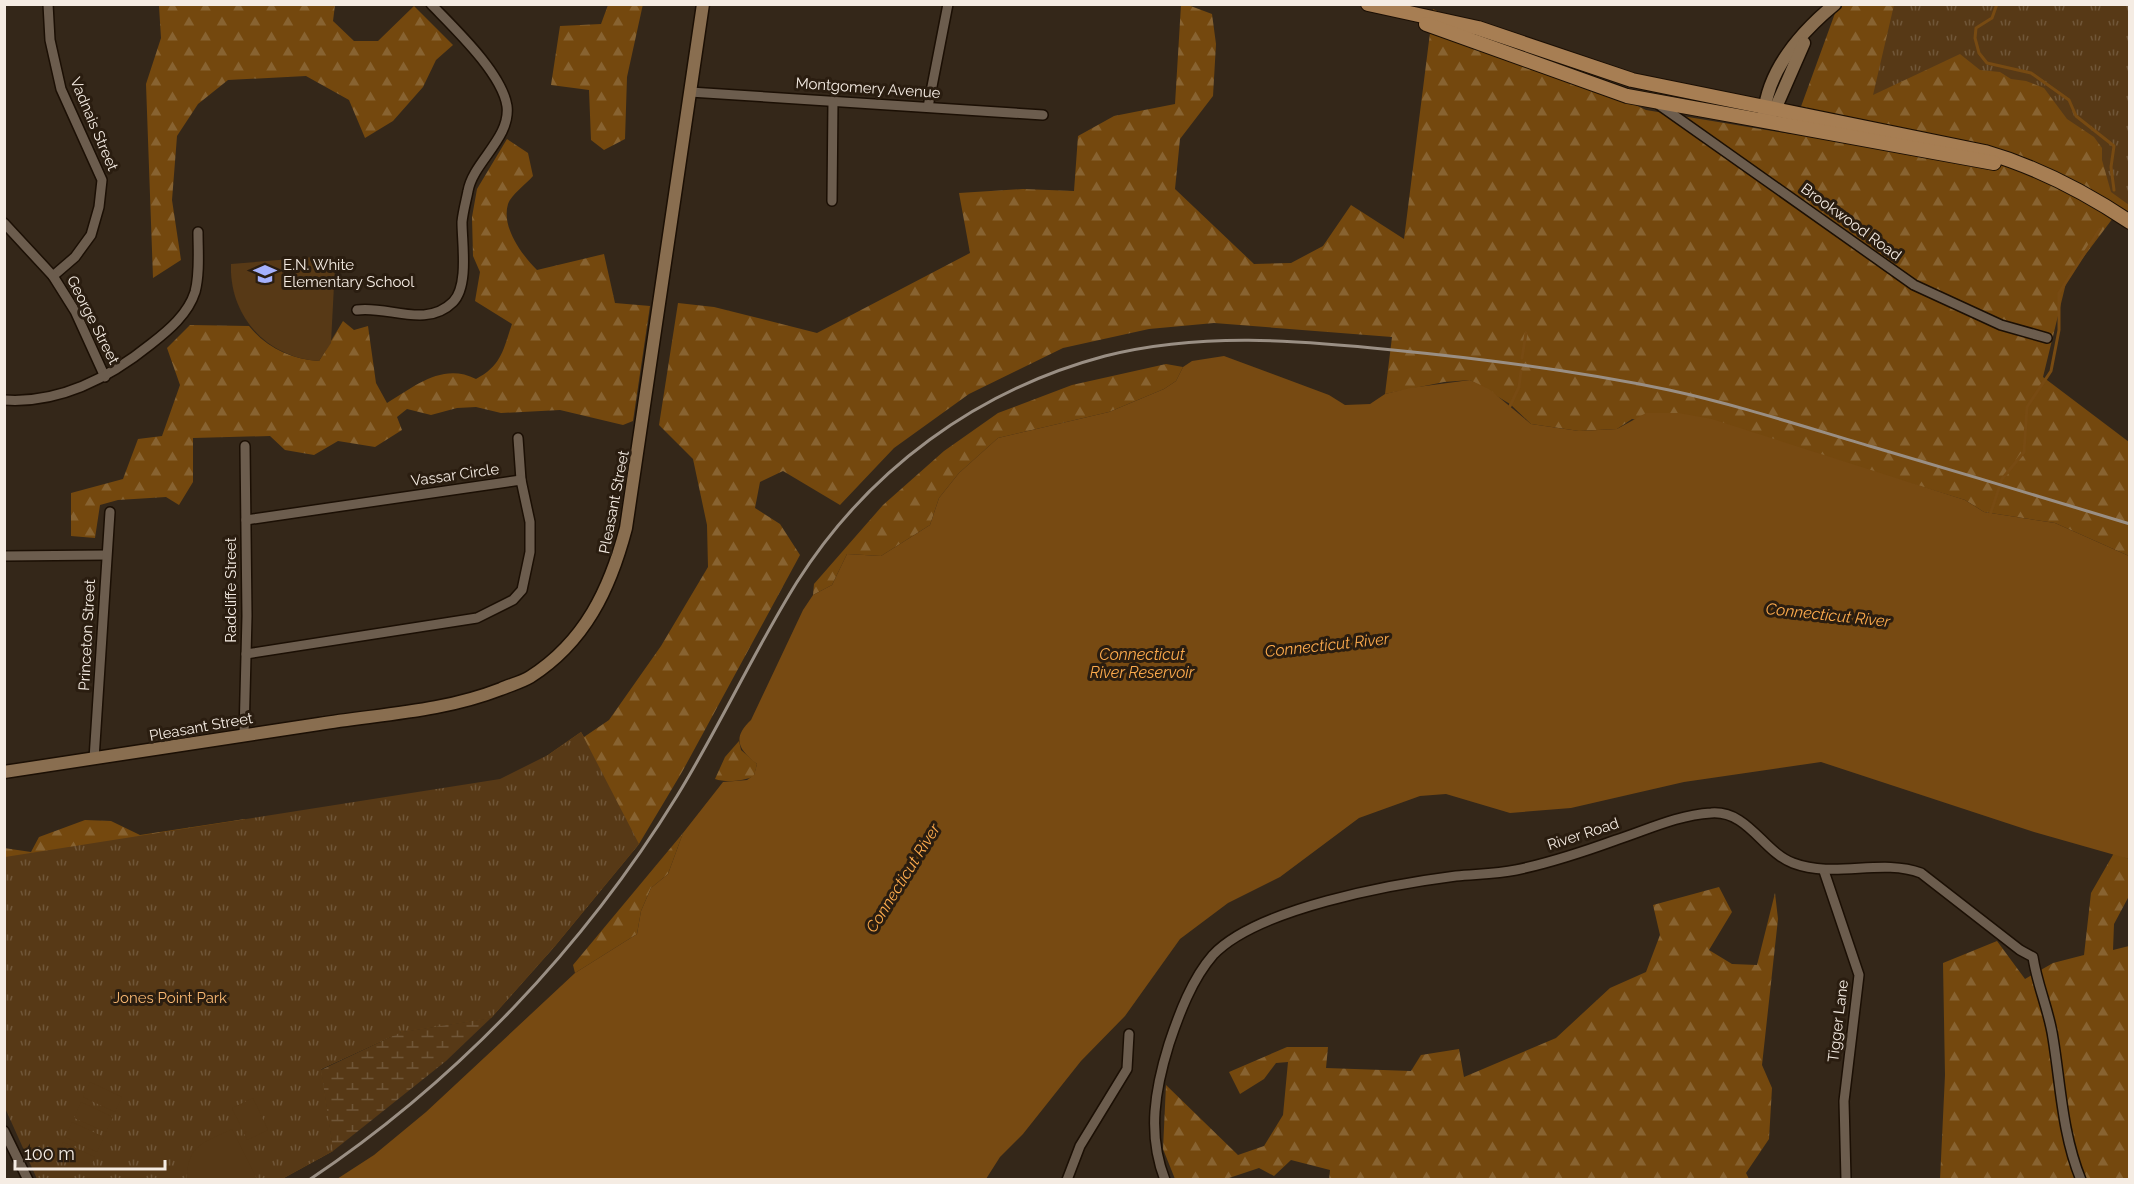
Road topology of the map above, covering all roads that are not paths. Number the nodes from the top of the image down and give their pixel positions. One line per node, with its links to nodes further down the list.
1 (48, 4): 20 (street, Vadnais Street)
2 (431, 4): 21 (street)
3 (703, 4): 8 (street, Pleasant Street)
4 (948, 4): 11 (street)
5 (1368, 4): 7 (main road)
6 (1835, 4): 12 (street)
7 (1388, 9): 10 (main road); 12 (main road)
8 (690, 92): 9 (street, Montgomery Avenue); 33 (street, Pleasant Street)
9 (833, 101): 11 (street, Montgomery Avenue); 16 (street)
10 (1653, 101): 14 (main road); 22 (street, Brookwood Road)
11 (928, 107): 13 (street, Montgomery Avenue)
12 (1770, 107): 14 (street); 15 (main road)
13 (1043, 115)
14 (1763, 122): 15 (main road)
15 (2043, 173): 17 (main road)
16 (832, 201)
17 (2130, 222)
18 (4, 223): 20 (street, George Street)
19 (198, 232): 23 (street)
20 (53, 276): 23 (street, George Street)
21 (357, 310)
22 (2047, 338)
23 (105, 377): 24 (street)
24 (4, 400)
25 (518, 438): 27 (street)
26 (245, 446): 29 (street, Radcliffe Street)
27 (521, 480): 29 (street, Vassar Circle); 32 (street, Vassar Circle)
28 (110, 512): 30 (street, Princeton Street)
29 (246, 520): 32 (street, Radcliffe Street)
30 (106, 555): 31 (street); 34 (street, Princeton Street)
31 (4, 556)
32 (246, 654): 33 (street, Radcliffe Street)
33 (244, 735): 34 (street, Pleasant Street)
34 (94, 759): 35 (street, Pleasant Street)
35 (4, 772)
36 (1824, 871): 41 (street, River Road); 42 (street, Tigger Lane); 43 (street, River Road)
37 (1129, 1034): 40 (street)
38 (4, 1131): 39 (street)
39 (28, 1179)
40 (1068, 1179)
41 (1165, 1179)
42 (1846, 1179)
43 (2081, 1179)

